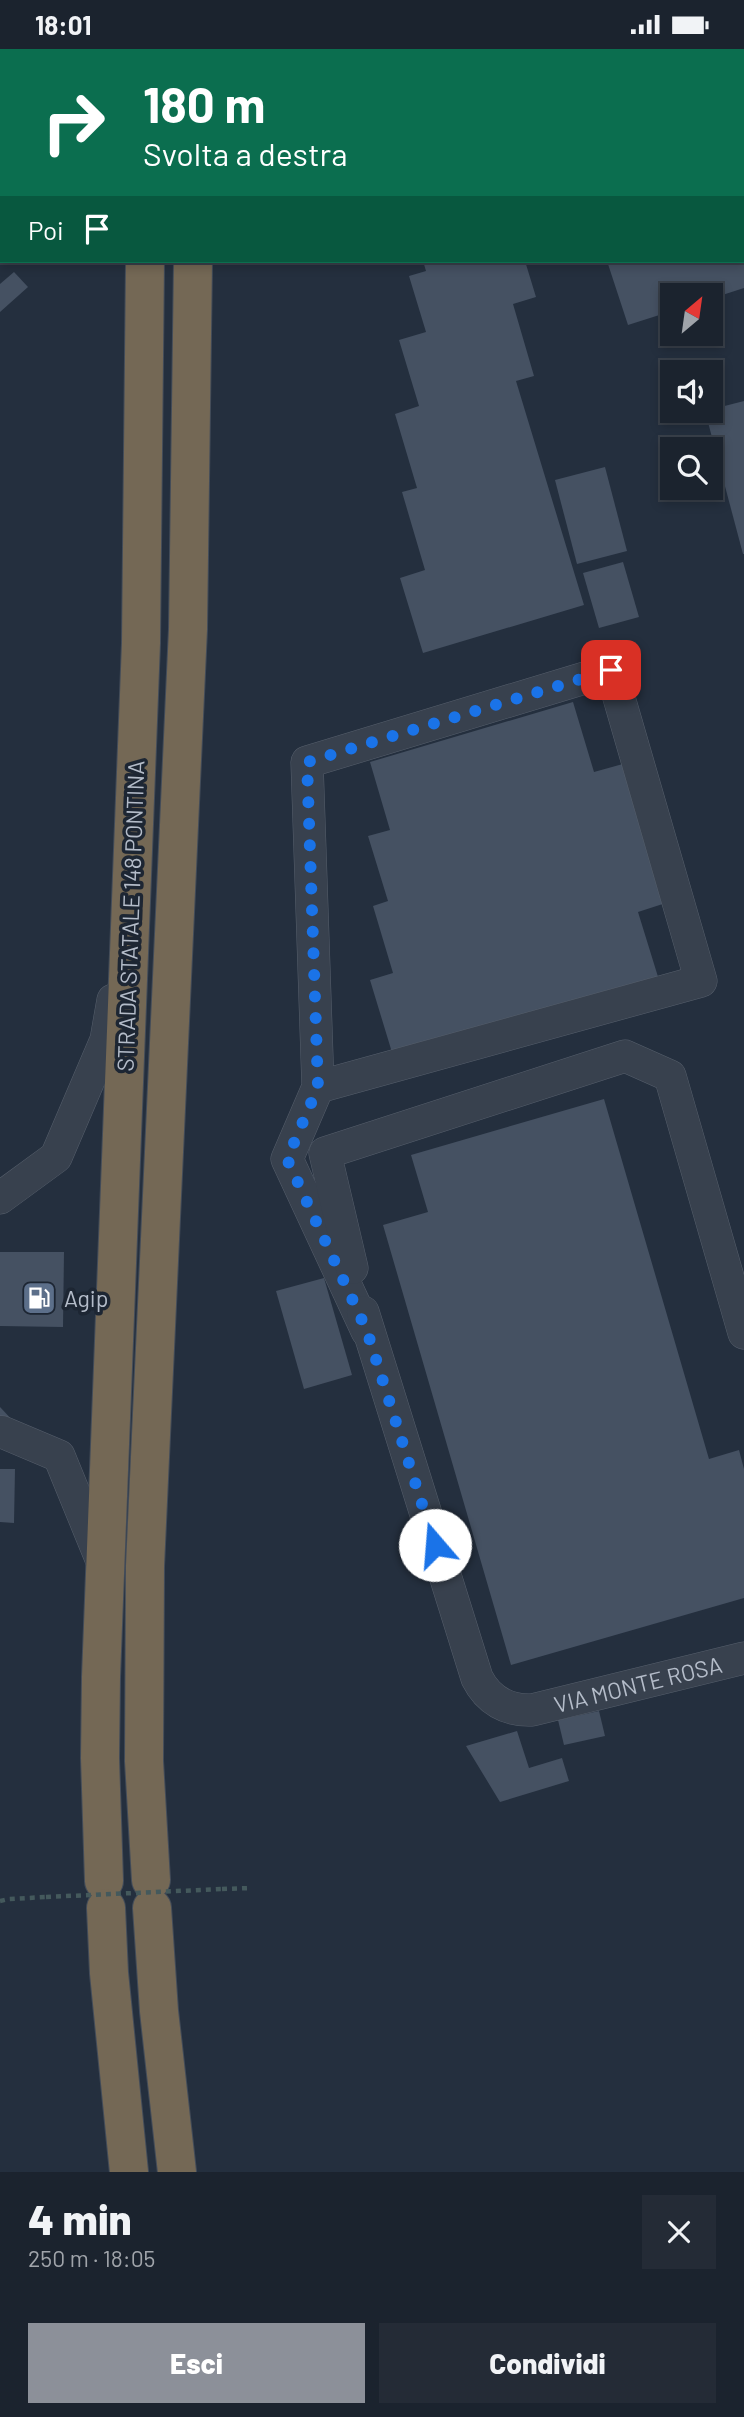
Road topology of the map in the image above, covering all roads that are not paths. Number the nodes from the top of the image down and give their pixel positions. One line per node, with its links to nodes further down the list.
1 (145, 263): 3 (highway, STRADA STATALE 148 PONTINA)
2 (193, 263): 12 (highway, STRADA STATALE 148 PONTINA)
3 (131, 898): 5 (street); 9 (highway, STRADA STATALE 148 PONTINA)
4 (318, 1087): 4 (street); 6 (street)
5 (0, 1198)
6 (367, 1331): 7 (street); 10 (street, VIA MONTE ROSA)
7 (744, 1333)
8 (2, 1432): 9 (street)
9 (106, 1571): 11 (highway, STRADA STATALE 148 PONTINA)
10 (744, 1658)
11 (129, 2172)
12 (177, 2172)

